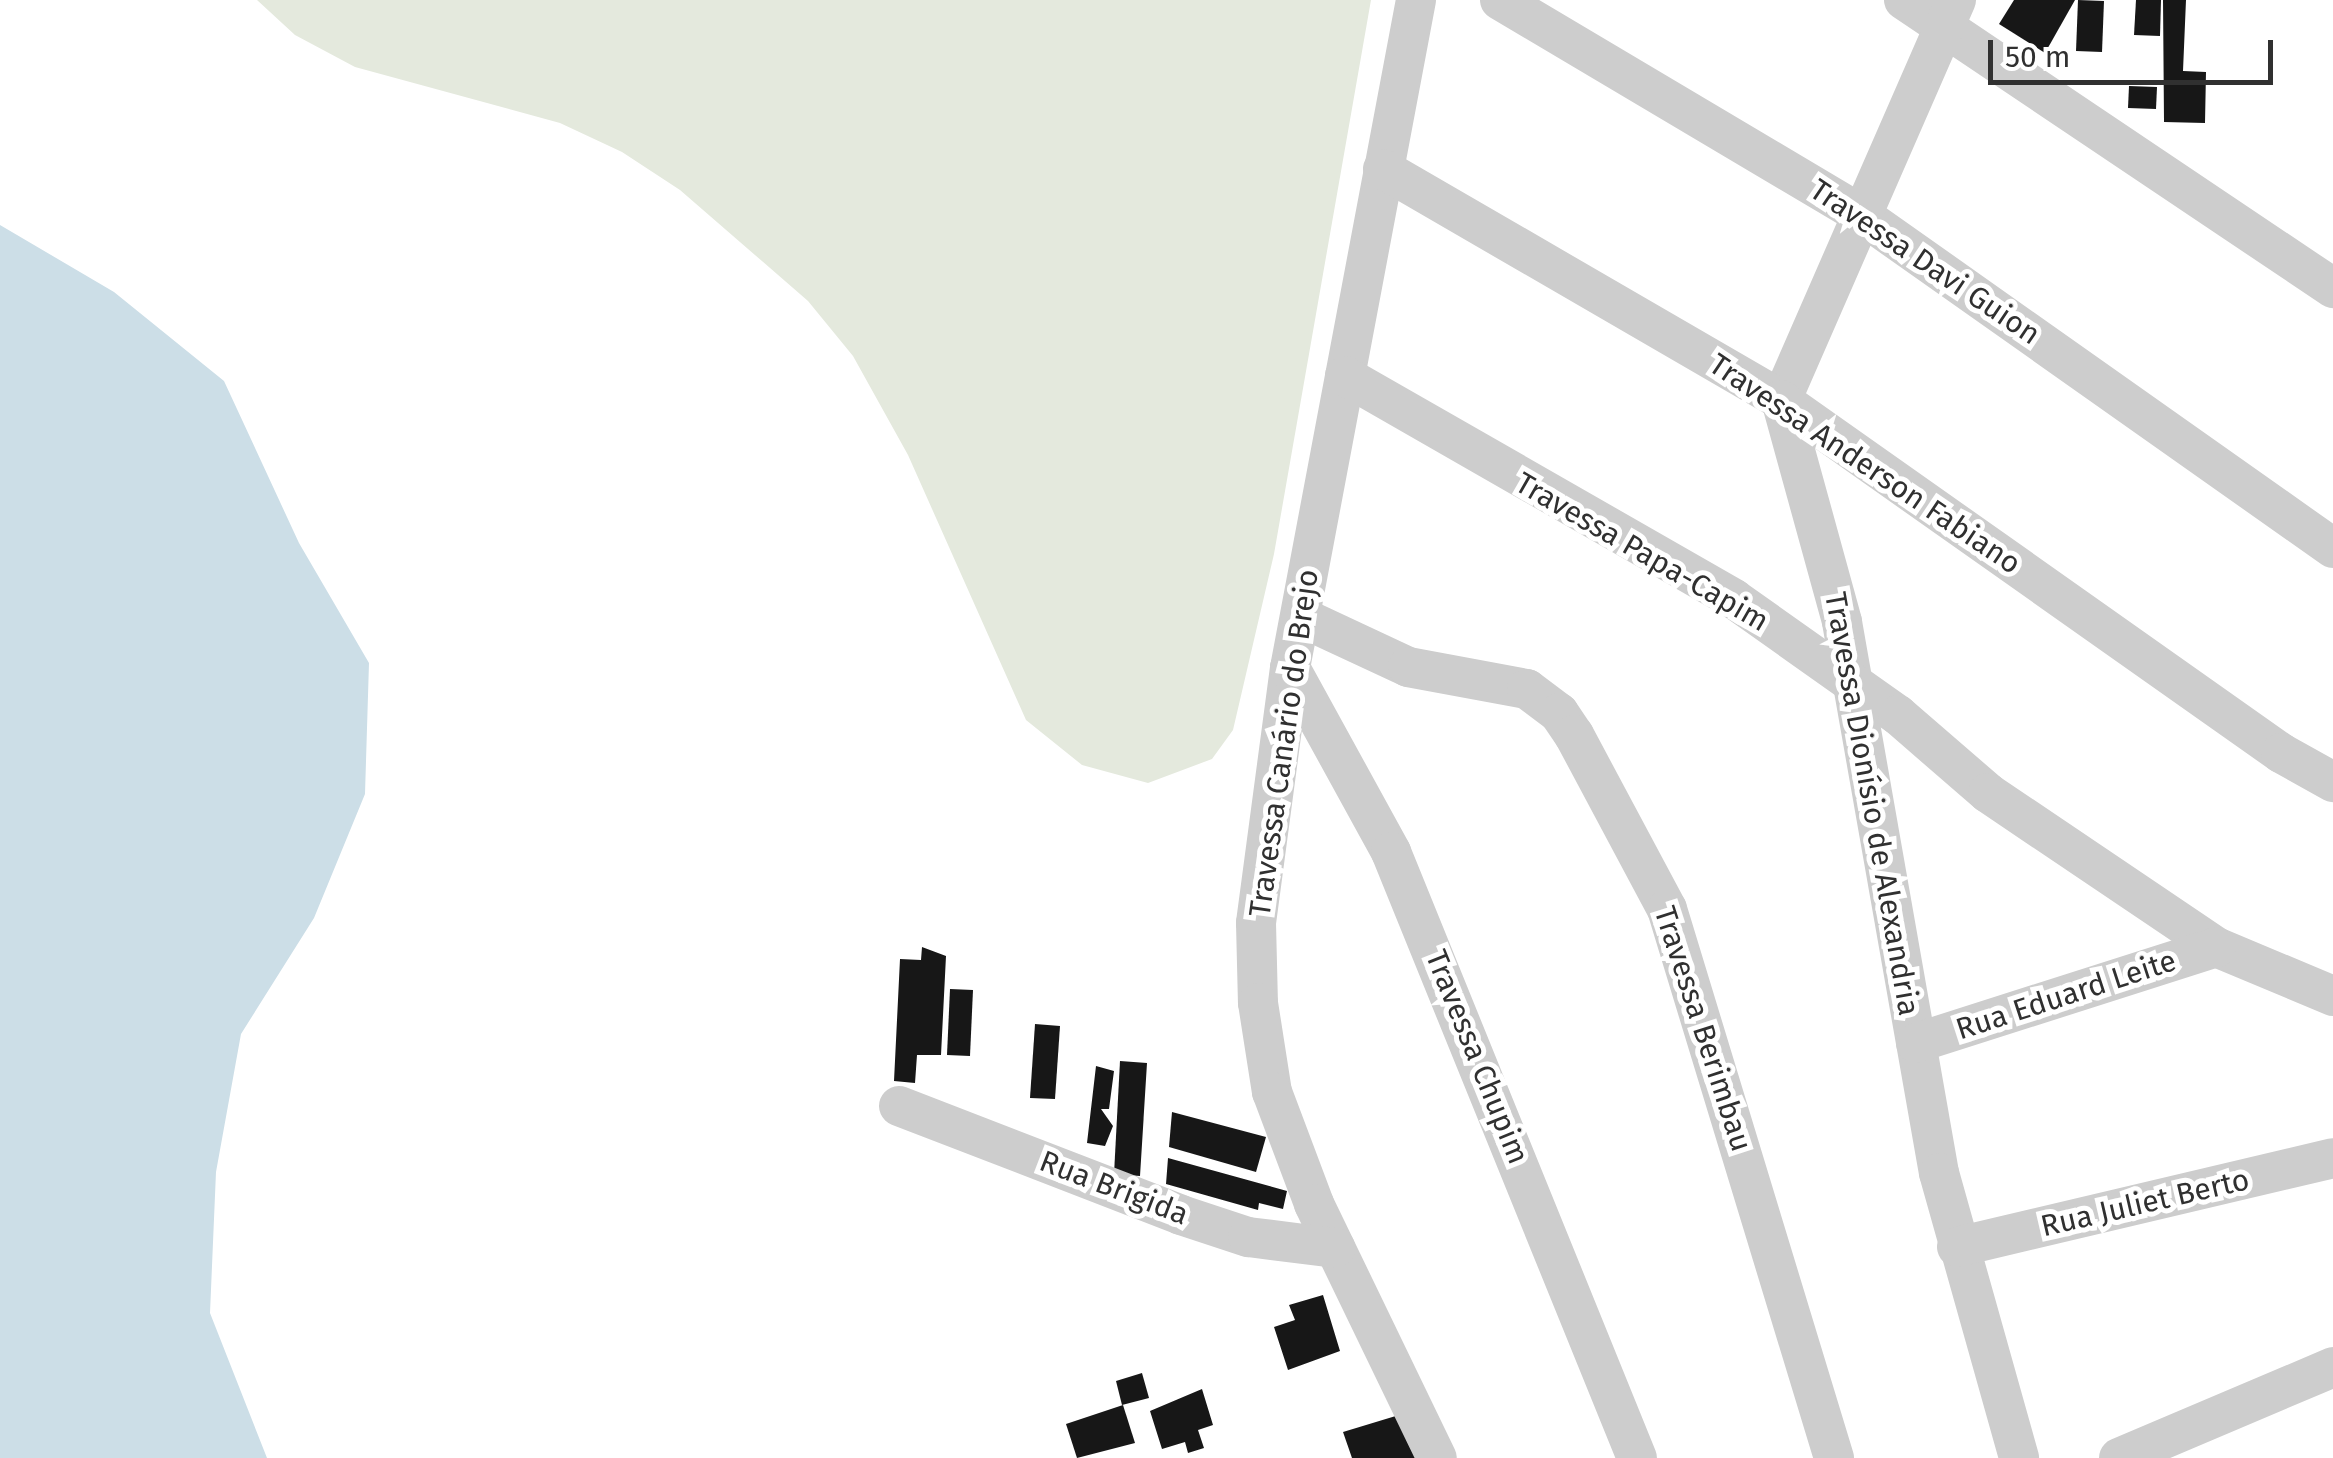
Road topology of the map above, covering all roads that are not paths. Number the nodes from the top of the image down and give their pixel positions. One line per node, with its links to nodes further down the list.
1 (1416, 0): 5 (street, Travessa Canário do Brejo)
2 (1500, 0): 6 (street, Travessa Davi Guion)
3 (1904, 0): 4 (street)
4 (1951, 13): 6 (street); 7 (street)
5 (1383, 168): 8 (street, Travessa Canário do Brejo); 9 (street, Travessa Anderson Fabiano)
6 (1860, 214): 9 (street); 10 (street, Travessa Davi Guion)
7 (2333, 288)
8 (1345, 376): 11 (street, Travessa Canário do Brejo); 13 (street, Travessa Papa-Capim)
9 (1782, 400): 13 (street, Travessa Dionísio de Alexandria); 14 (street, Travessa Anderson Fabiano)
10 (2333, 548)
11 (1301, 617): 12 (street, Travessa Canário do Brejo); 25 (street, Travessa Berimbau)
12 (1290, 668): 21 (street, Travessa Canário do Brejo); 24 (street, Travessa Chupim)
13 (1852, 681): 15 (street, Travessa Papa-Capim); 17 (street, Travessa Dionísio de Alexandria)
14 (2333, 782)
15 (2216, 947): 16 (street, Travessa Papa-Capim); 17 (street, Rua Eduard Leite)
16 (2333, 996)
17 (1916, 1043): 20 (street, Travessa Dionísio de Alexandria)
18 (899, 1106): 21 (street, Rua Brigida)
19 (2333, 1158): 20 (street, Rua Juliet Berto)
20 (1957, 1247): 26 (street, Travessa Dionísio de Alexandria)
21 (1335, 1248): 23 (street, Travessa Canário do Brejo)
22 (2333, 1366): 27 (street)
23 (1436, 1458)
24 (1638, 1458)
25 (1834, 1458)
26 (2018, 1458)
27 (2119, 1458)

